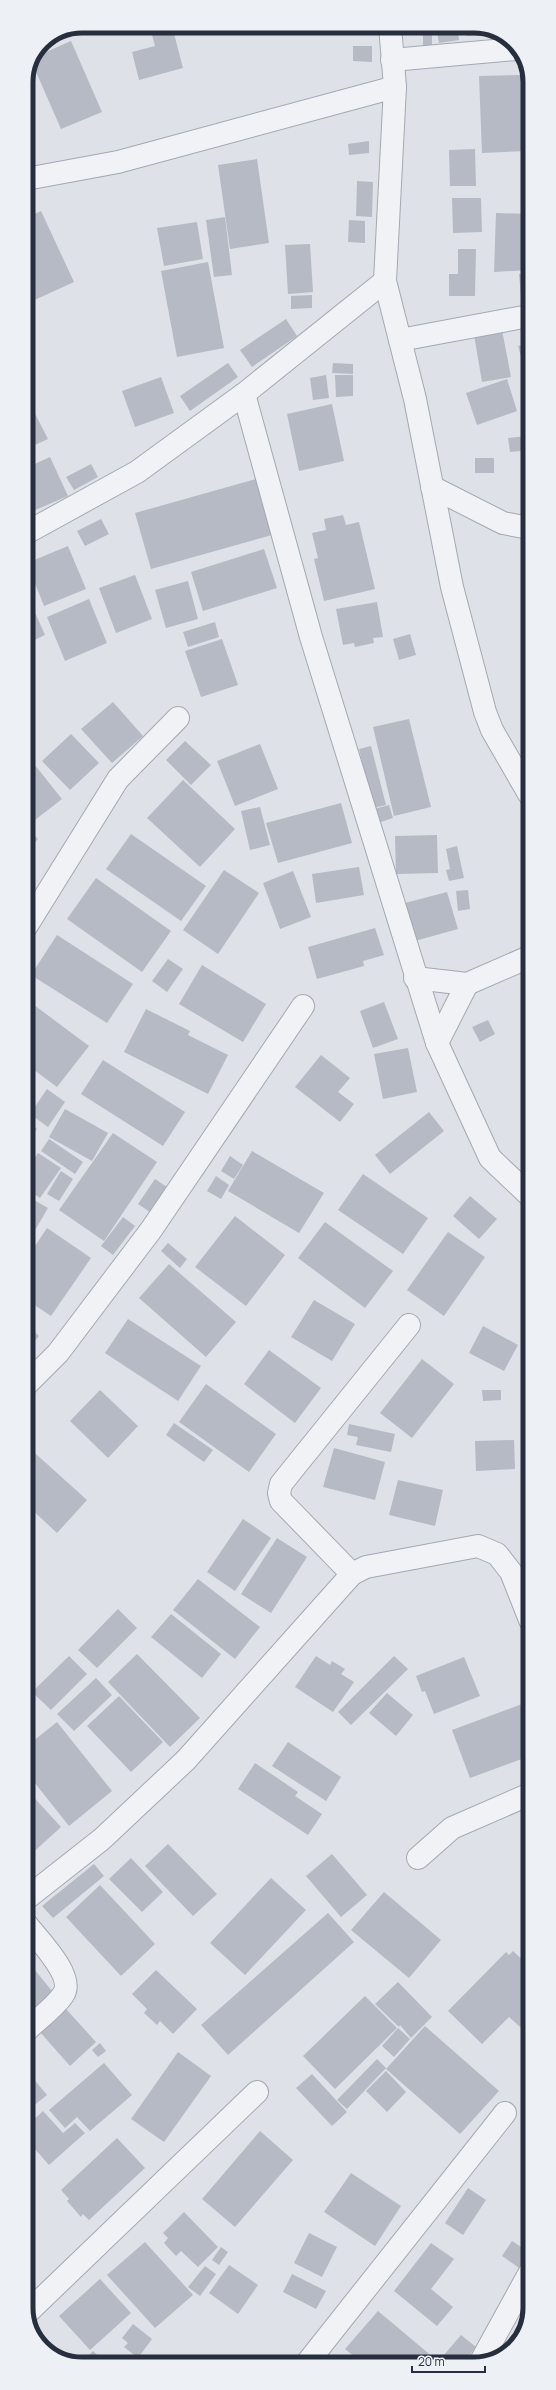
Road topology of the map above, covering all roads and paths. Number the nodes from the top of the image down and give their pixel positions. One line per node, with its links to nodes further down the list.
1 (390, 33): 3 (street)
2 (510, 49): 3 (street)
3 (392, 60): 4 (street)
4 (395, 87): 5 (street); 6 (street)
5 (33, 178)
6 (385, 281): 8 (street); 9 (street)
7 (523, 317): 8 (street)
8 (400, 340): 10 (street)
9 (244, 394): 12 (street); 17 (street)
10 (432, 487): 11 (street); 14 (street)
11 (523, 527)
12 (33, 529)
13 (178, 718): 15 (street)
14 (523, 782)
15 (33, 916)
16 (523, 960): 18 (street)
17 (415, 978): 18 (street); 20 (street)
18 (467, 984): 20 (street)
19 (303, 1006): 23 (street)
20 (437, 1043): 21 (street)
21 (523, 1189)
22 (409, 1325): 24 (street)
23 (33, 1378)
24 (352, 1574): 25 (street); 28 (street)
25 (523, 1602)
26 (523, 1797): 27 (street)
27 (418, 1858)
28 (33, 1893)
29 (33, 1933): 30 (street)
30 (33, 2024)
31 (257, 2092): 34 (street)
32 (505, 2113): 36 (street)
33 (523, 2285): 35 (street)
34 (33, 2306)
35 (484, 2356)
36 (312, 2357)

